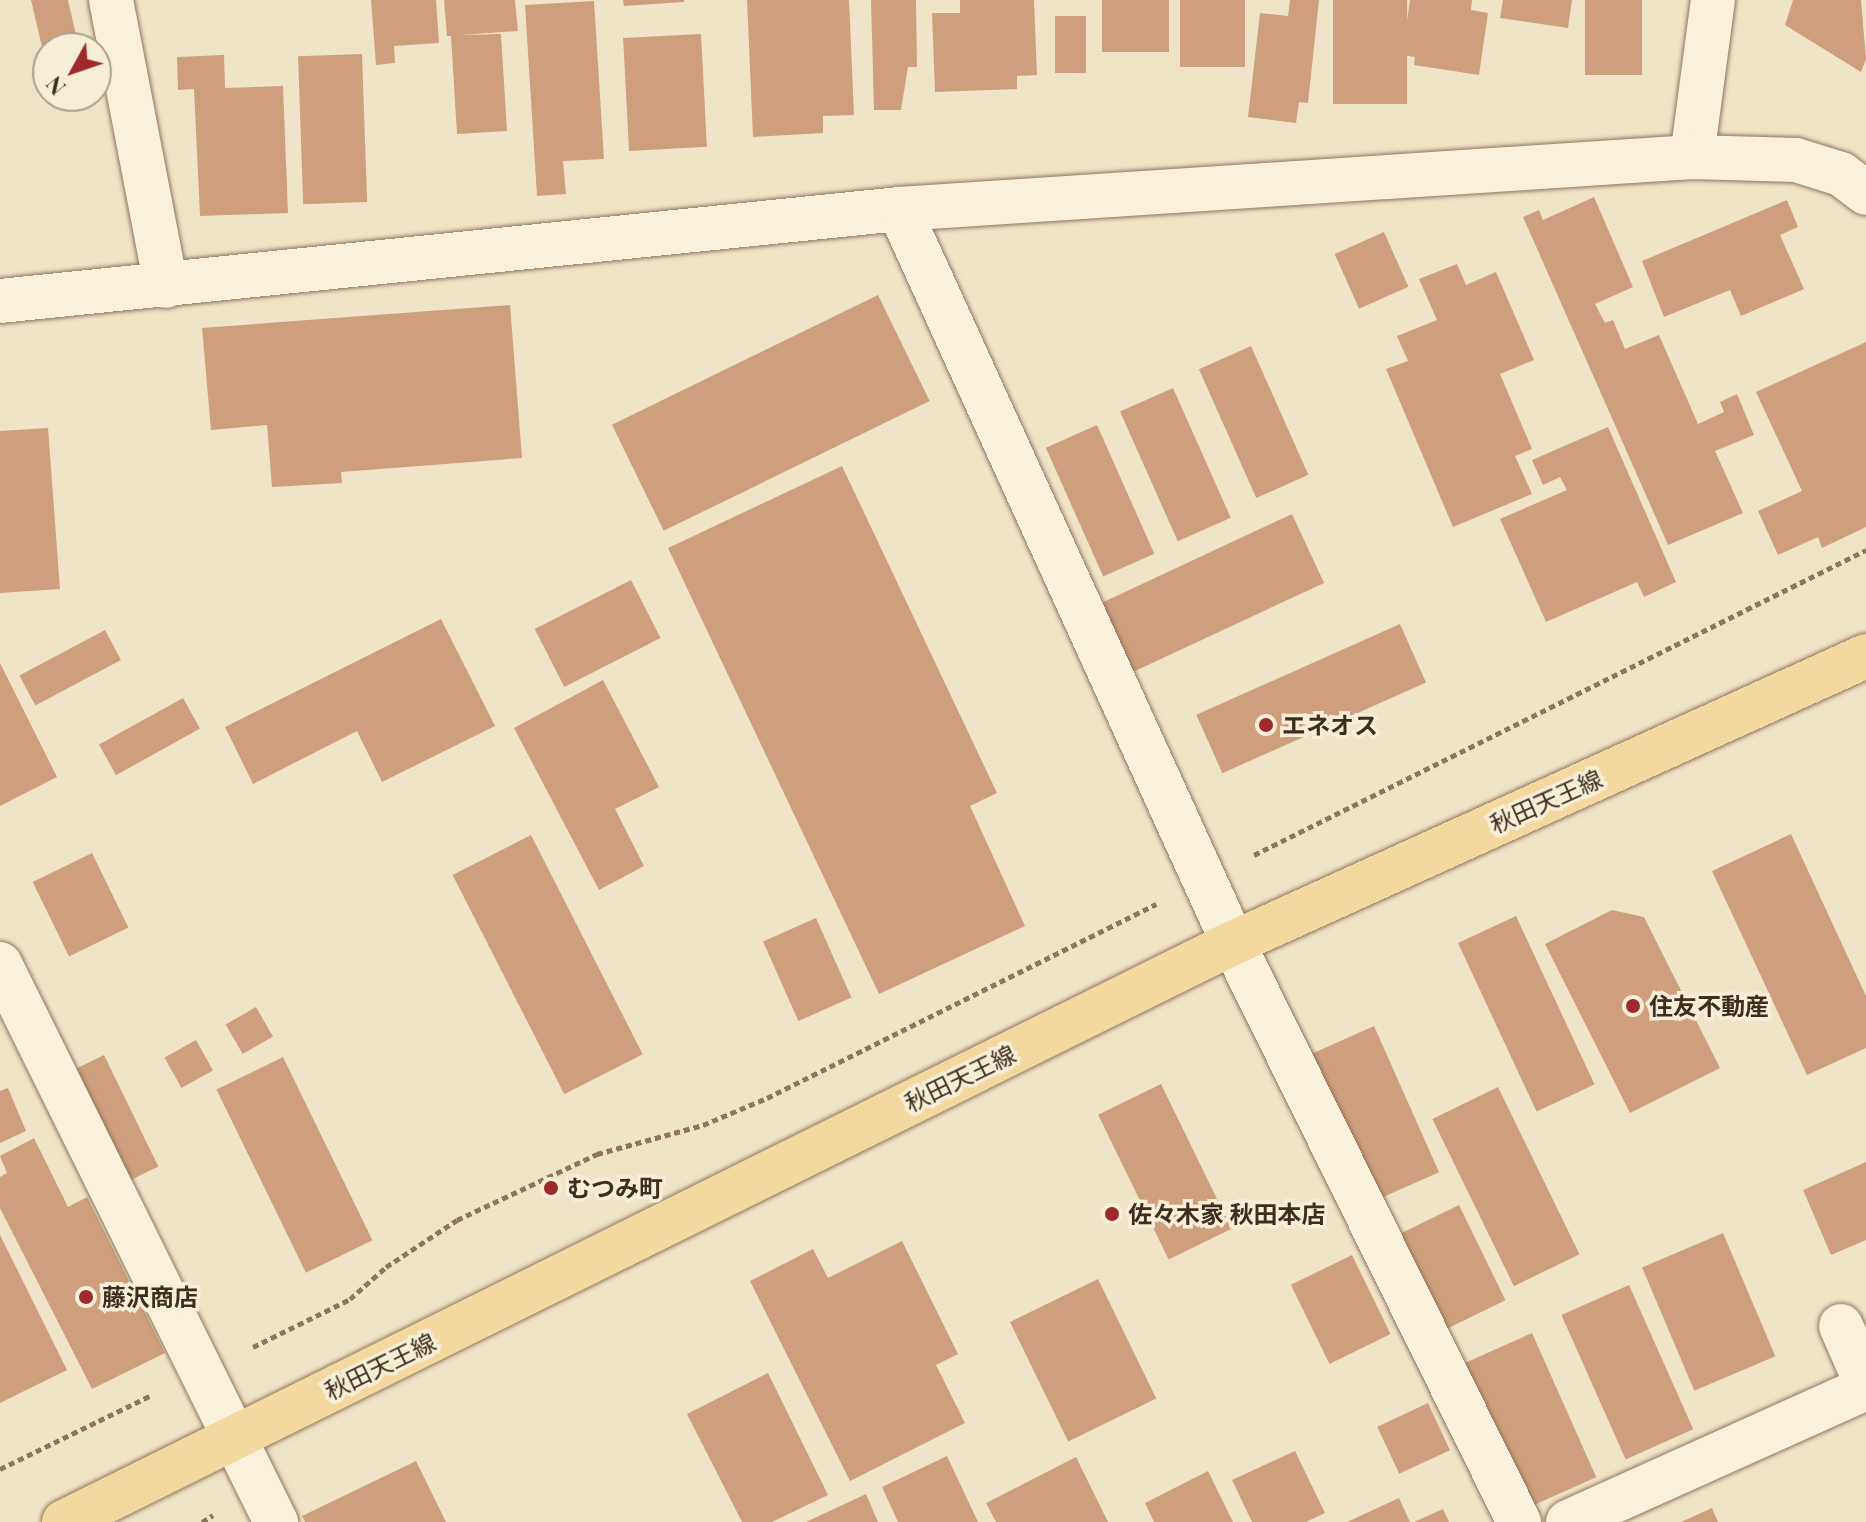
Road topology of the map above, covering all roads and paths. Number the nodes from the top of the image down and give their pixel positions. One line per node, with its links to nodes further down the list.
1 (111, 0): 6 (street)
2 (1713, 0): 3 (street)
3 (1692, 157): 4 (street); 5 (street)
4 (1866, 193)
5 (899, 209): 6 (street); 10 (street)
6 (166, 286): 7 (street)
7 (0, 301)
8 (1866, 550): 10 (path)
9 (1866, 656): 11 (main road, 秋田天王線)
10 (1204, 880): 11 (street); 14 (path)
11 (1233, 943): 16 (main road, 秋田天王線); 20 (street)
12 (0, 964): 14 (street)
13 (1841, 1326): 15 (street)
14 (202, 1371): 16 (street); 17 (path)
15 (1866, 1386): 21 (street)
16 (235, 1438): 18 (main road, 秋田天王線); 19 (street)
17 (0, 1469)
18 (64, 1522)
19 (276, 1522)
20 (1519, 1522)
21 (1568, 1522)

